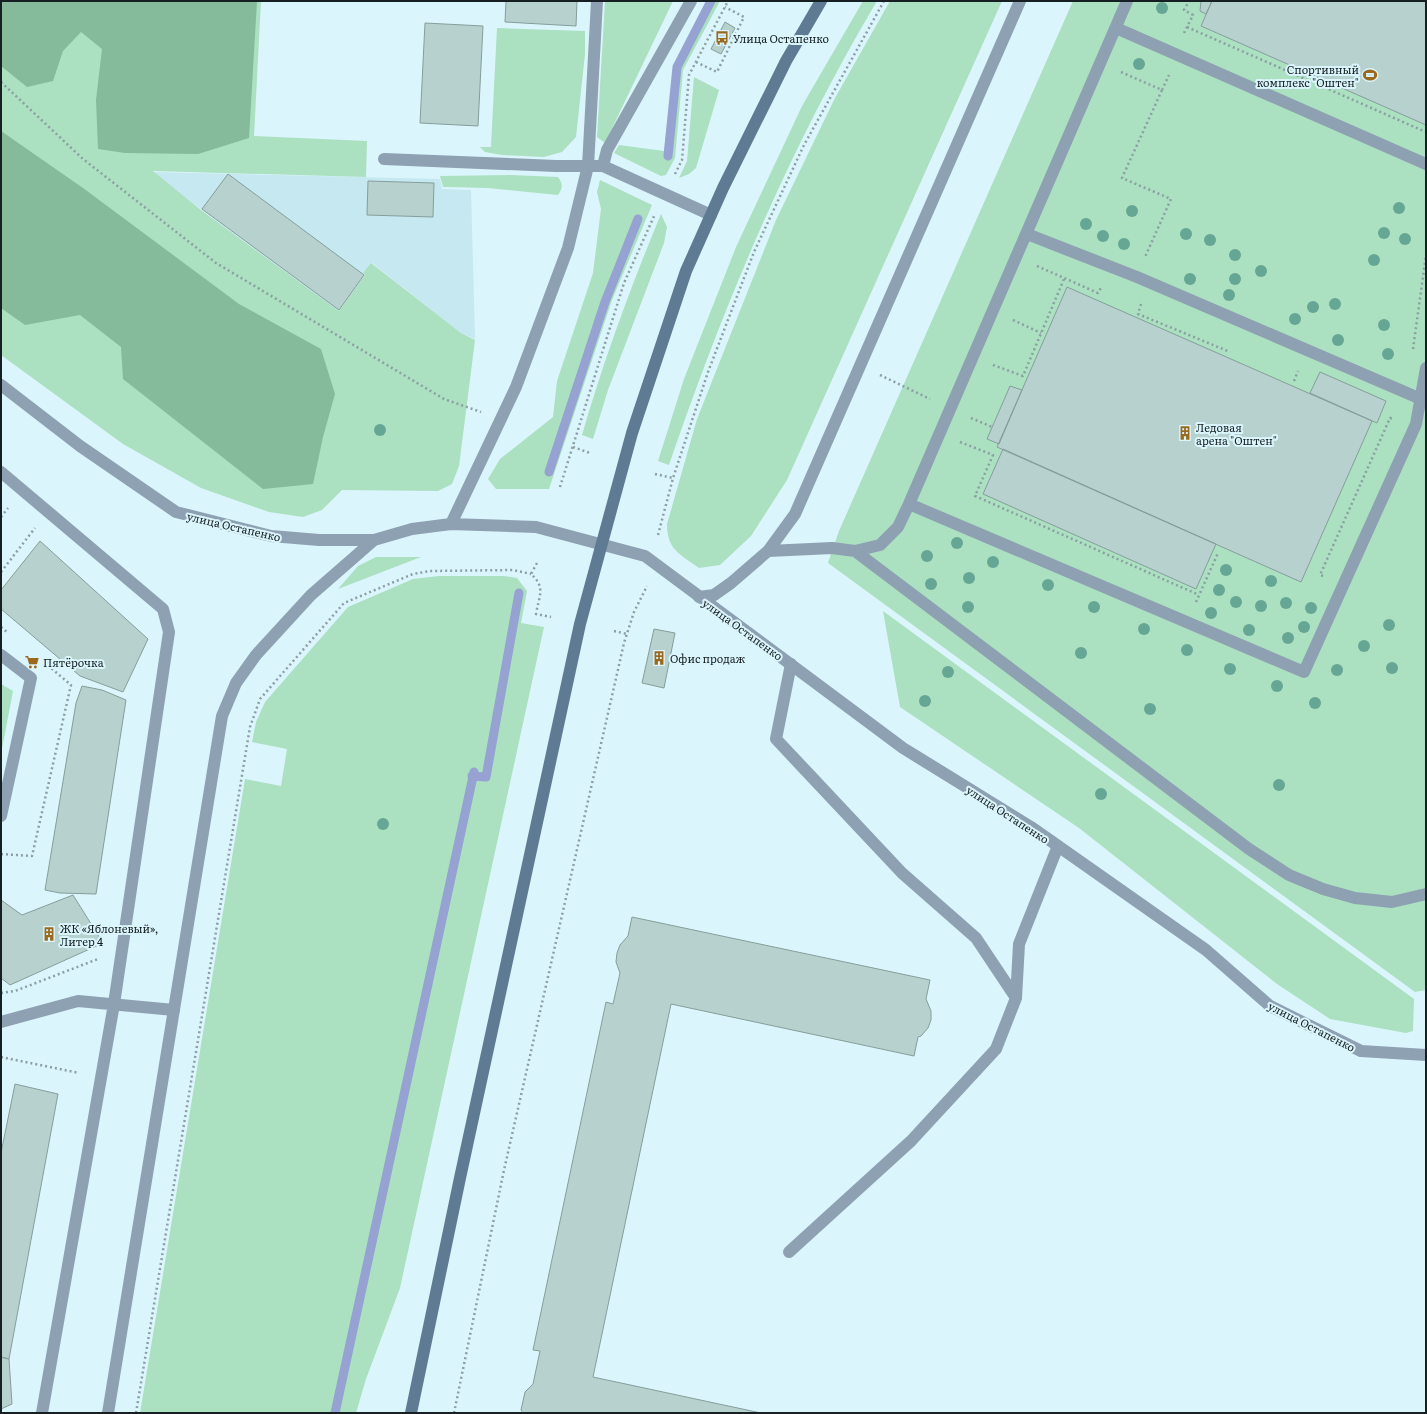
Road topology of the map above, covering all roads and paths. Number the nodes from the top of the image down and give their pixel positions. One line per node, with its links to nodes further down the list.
1 (597, 1): 17 (street)
2 (691, 1): 18 (street)
3 (728, 1): 8 (path)
4 (821, 1): 21 (main road)
5 (884, 1): 55 (path)
6 (1020, 1): 37 (street)
7 (1127, 1): 10 (street)
8 (725, 7): 11 (path); 11 (path)
9 (1187, 27): 14 (path)
10 (1116, 28): 12 (street); 16 (street)
11 (696, 62): 19 (path)
12 (1101, 62): 22 (street); 25 (path)
13 (1, 82): 45 (path)
14 (1426, 132)
15 (384, 159): 17 (street)
16 (1426, 164)
17 (588, 166): 18 (street); 45 (street)
18 (603, 166): 21 (street)
19 (674, 176)
20 (656, 211): 50 (path)
21 (711, 215): 62 (main road)
22 (1027, 234): 25 (street); 42 (street)
23 (1426, 254): 34 (path)
24 (1034, 273): 26 (path)
25 (1137, 277): 41 (street)
26 (1064, 279): 27 (path); 32 (path)
27 (1107, 290)
28 (1135, 301): 33 (path)
29 (1016, 313): 30 (path)
30 (1013, 320): 31 (path); 32 (path)
31 (1010, 326)
32 (1041, 333): 36 (path)
33 (1230, 352)
34 (1412, 354)
35 (996, 358): 36 (path)
36 (993, 364): 39 (path)
37 (860, 366): 42 (path); 63 (street)
38 (1426, 368): 41 (street)
39 (990, 371)
40 (1, 385): 61 (street, улица Остапенко)
41 (1421, 399): 73 (street)
42 (951, 408): 57 (street)
43 (973, 411): 44 (path)
44 (970, 418): 46 (path); 47 (path)
45 (501, 420): 58 (street)
46 (968, 424)
47 (992, 427)
48 (962, 436): 49 (path)
49 (960, 442): 51 (path); 70 (path)
50 (573, 447): 52 (path); 56 (path)
51 (957, 449)
52 (590, 452)
53 (1, 472): 88 (street)
54 (655, 474): 55 (path)
55 (673, 478): 60 (path)
56 (560, 487)
57 (909, 504): 64 (street); 73 (street)
58 (451, 524): 61 (street, улица Остапенко); 62 (street, улица Остапенко)
59 (36, 527): 67 (path)
60 (658, 535)
61 (374, 540): 89 (street)
62 (601, 544): 71 (street, улица Остапенко); 98 (main road)
63 (768, 551): 64 (street); 71 (street)
64 (855, 551): 84 (street)
65 (1218, 553): 70 (path)
66 (537, 564): 68 (path)
67 (1, 572)
68 (531, 574): 72 (path); 97 (path)
69 (647, 586): 76 (path)
70 (1199, 596): 73 (path)
71 (699, 597): 79 (street, улица Остапенко)
72 (551, 617)
73 (1187, 622)
74 (1, 627): 77 (path)
75 (614, 631): 76 (path)
76 (627, 634): 99 (path)
77 (13, 637)
78 (1, 655): 81 (street)
79 (791, 664): 82 (street, улица Остапенко); 87 (street)
80 (48, 666): 83 (path)
81 (1, 816)
82 (1058, 846): 87 (street); 91 (street, улица Остапенко)
83 (1, 854)
84 (1426, 894)
85 (103, 957): 86 (path)
86 (1, 993)
87 (1016, 998): 94 (street)
88 (114, 1004): 89 (street); 90 (street); 95 (street)
89 (174, 1010): 96 (street)
90 (1, 1022)
91 (1426, 1054)
92 (1, 1057): 93 (path)
93 (82, 1073)
94 (789, 1252)
95 (42, 1413)
96 (108, 1413)
97 (136, 1413)
98 (411, 1413)
99 (454, 1413)

